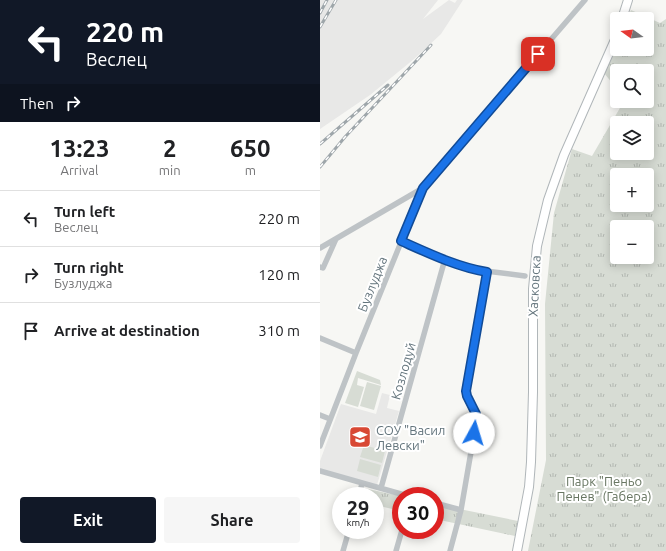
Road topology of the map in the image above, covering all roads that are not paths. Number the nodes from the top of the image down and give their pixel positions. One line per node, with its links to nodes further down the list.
1 (585, 0): 5 (street, Бузлуджа)
2 (628, 0): 3 (main road)
3 (624, 12)
4 (610, 51): 30 (main road, Хасковска)
5 (423, 188): 6 (street); 7 (street, Бузлуджа)
6 (336, 239): 8 (street); 10 (street)
7 (401, 241): 9 (street); 14 (street, Бузлуджа)
8 (320, 248)
9 (445, 260): 11 (street); 22 (street, Козлодуй)
10 (320, 267)
11 (487, 272): 12 (street); 24 (street)
12 (525, 276)
13 (320, 338): 14 (street)
14 (356, 353): 16 (street, Бузлуджа)
15 (320, 415): 16 (street)
16 (330, 419): 17 (street, Бузлуджа)
17 (320, 446)
18 (320, 471): 19 (street)
19 (362, 483): 20 (street); 21 (street)
20 (361, 487)
21 (377, 487)
22 (381, 487)
23 (444, 505): 24 (street)
24 (461, 510): 29 (street)
25 (346, 539): 27 (street)
26 (399, 539): 28 (street)
27 (343, 551)
28 (396, 551)
29 (450, 551)
30 (517, 551)

